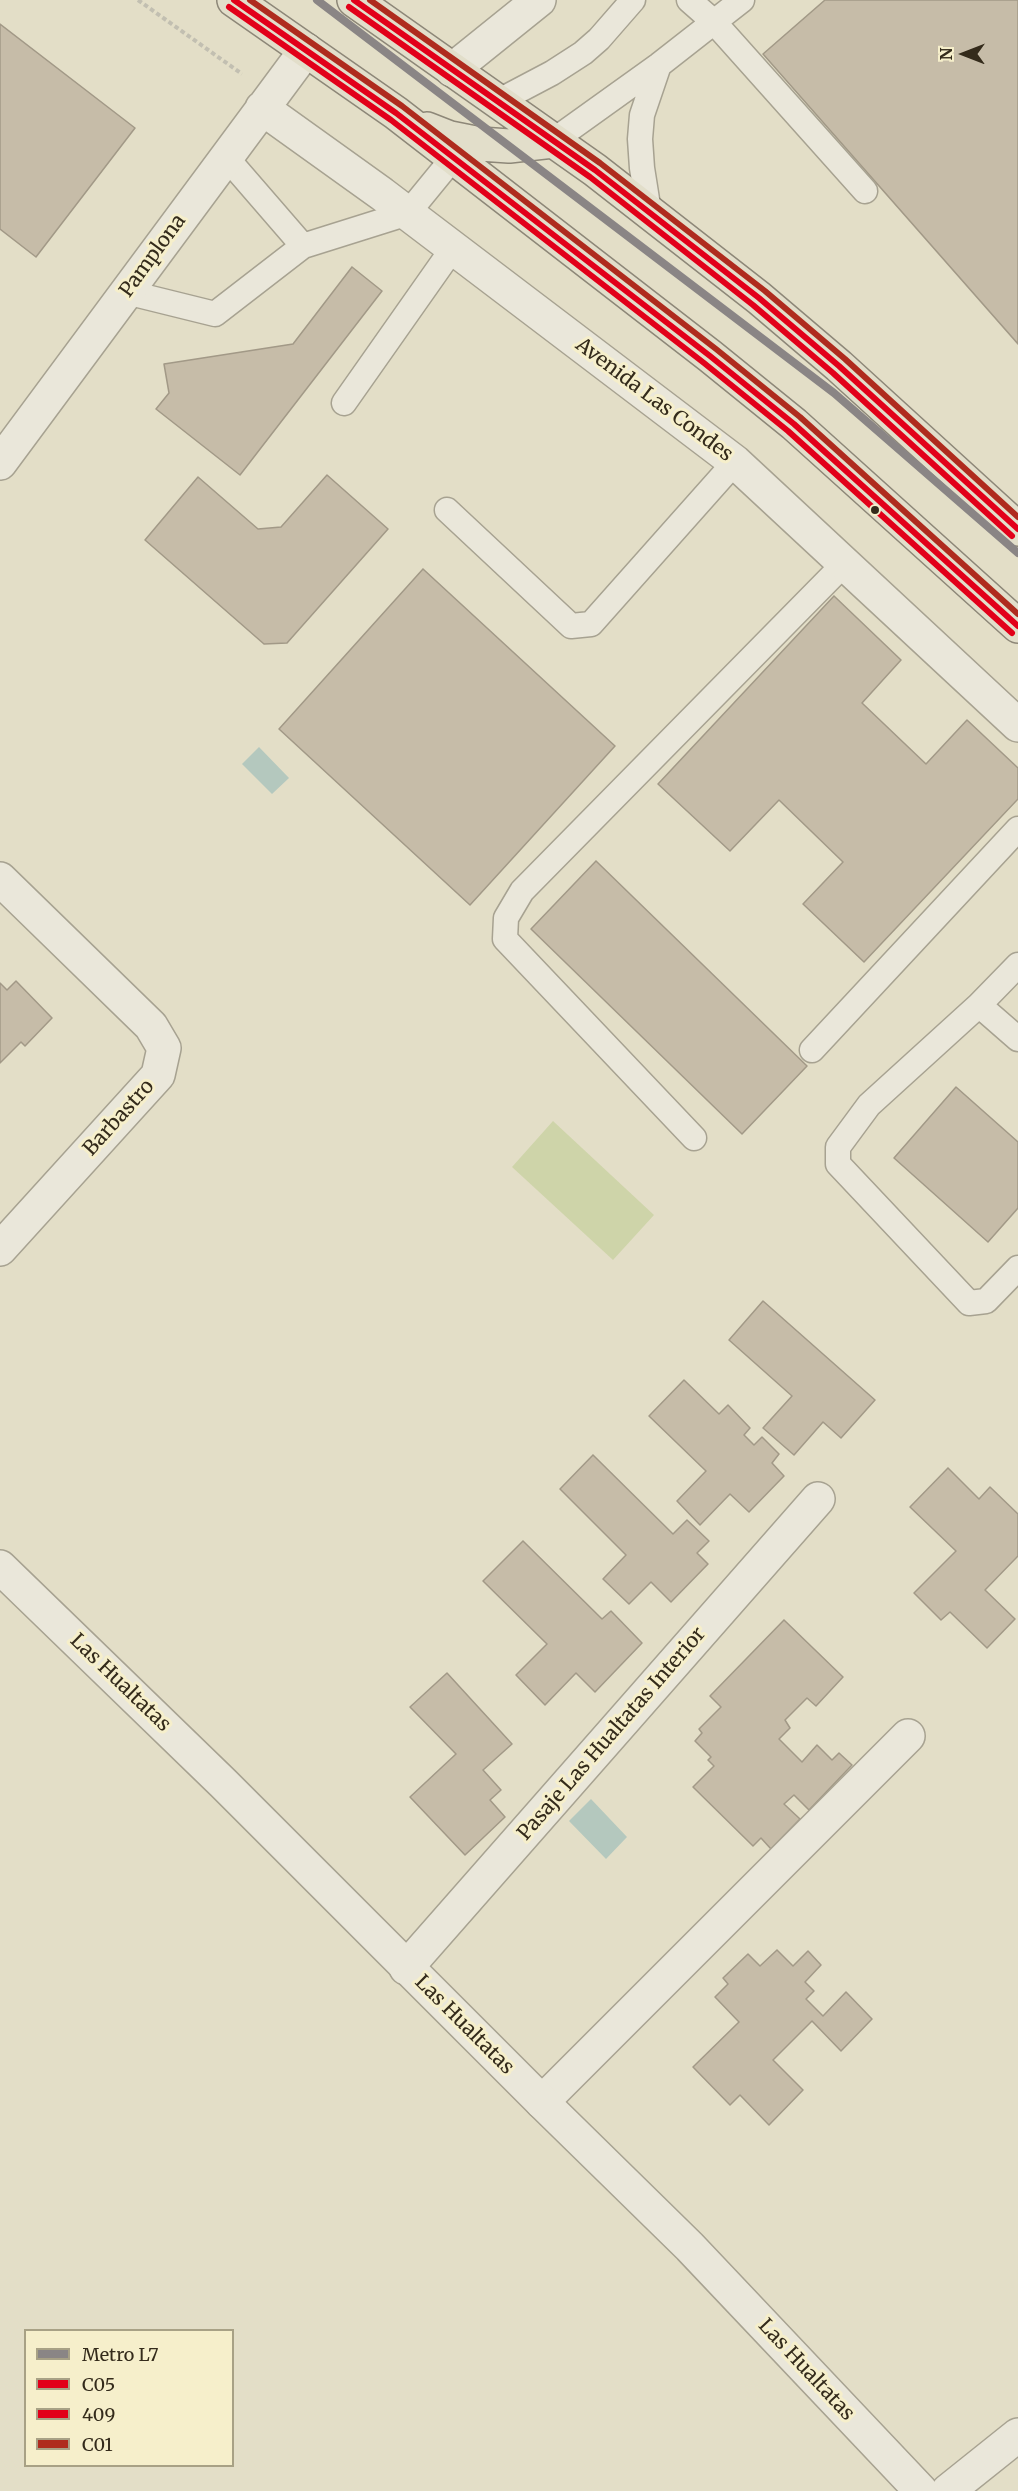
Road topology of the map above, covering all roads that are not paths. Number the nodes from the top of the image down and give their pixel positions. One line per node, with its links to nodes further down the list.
1 (234, 0): 8 (main road)
2 (354, 0): 10 (main road)
3 (539, 0): 10 (street)
4 (633, 0): 12 (lane)
5 (689, 0): 7 (lane)
6 (741, 0): 7 (lane)
7 (714, 22): 9 (lane); 17 (lane)
8 (306, 50): 11 (street, Pamplona); 13 (main road)
9 (659, 65): 14 (lane); 18 (lane)
10 (452, 70): 12 (main road)
11 (267, 101): 15 (street, Pamplona); 19 (street, Avenida Las Condes)
12 (497, 102): 14 (main road)
13 (396, 114): 14 (main road); 16 (main road)
14 (553, 141): 18 (main road)
15 (226, 157): 20 (lane); 22 (street, Pamplona)
16 (453, 158): 19 (lane); 29 (main road)
17 (865, 191)
18 (650, 212): 27 (main road)
19 (408, 213): 20 (lane); 21 (street, Avenida Las Condes)
20 (303, 246): 22 (lane)
21 (453, 248): 23 (lane); 24 (street, Avenida Las Condes)
22 (126, 292): 25 (street, Pamplona)
23 (344, 404)
24 (735, 462): 26 (lane); 28 (street, Avenida Las Condes)
25 (0, 463)
26 (447, 510)
27 (1018, 529)
28 (844, 564): 30 (street, Avenida Las Condes); 37 (lane)
29 (1018, 626)
30 (1018, 725)
31 (1018, 830): 36 (lane)
32 (0, 879): 38 (street, Barbastro)
33 (1018, 965): 34 (lane)
34 (979, 1005): 35 (lane); 39 (lane)
35 (1018, 1039)
36 (812, 1050)
37 (694, 1138)
38 (0, 1249)
39 (1018, 1268)
40 (818, 1499): 43 (street, Pasaje Las Hualtatas Interior)
41 (0, 1567): 43 (street, Las Hualtatas)
42 (908, 1736): 44 (street)
43 (406, 1968): 44 (street, Las Hualtatas)
44 (542, 2102): 46 (street, Las Hualtatas)
45 (1018, 2435): 47 (street)
46 (921, 2491)
47 (948, 2491)

